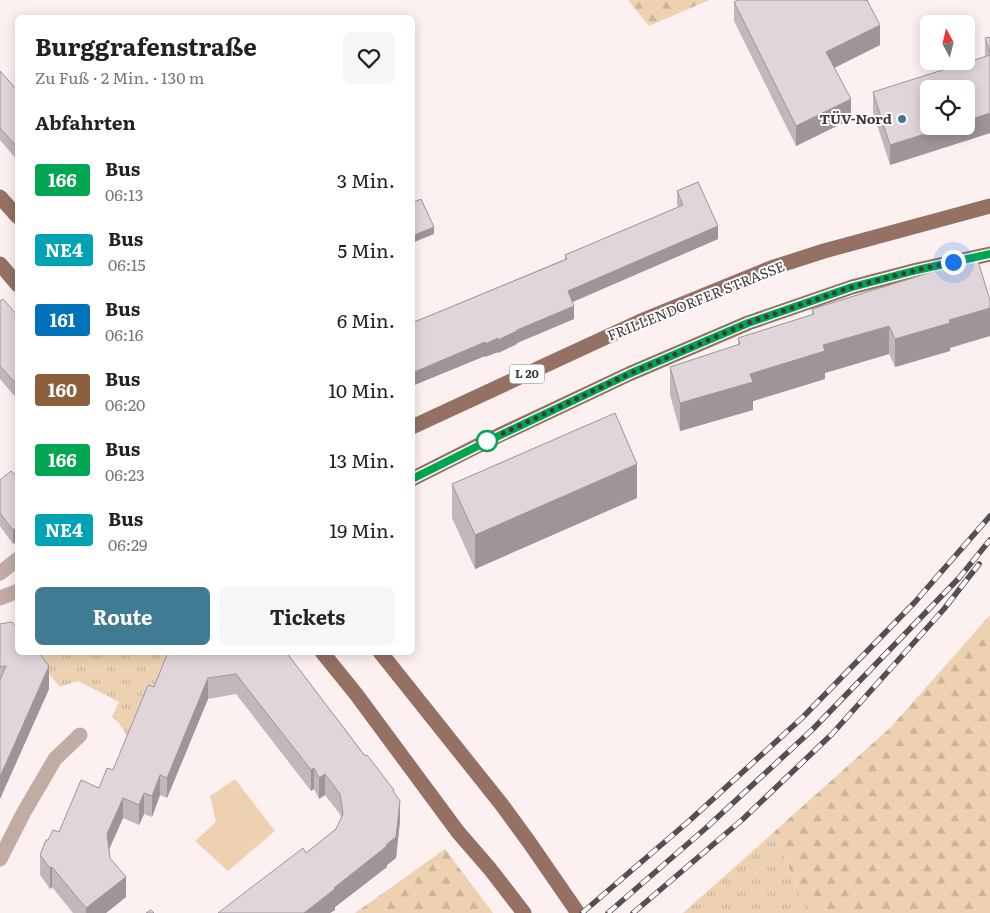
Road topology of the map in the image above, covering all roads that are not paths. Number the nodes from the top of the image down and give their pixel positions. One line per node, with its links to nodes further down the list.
1 (0, 196): 3 (main road)
2 (990, 206): 7 (main road, FRILLENDORFER STRASSE / L 20)
3 (15, 214)
4 (990, 254): 8 (main road)
5 (0, 264): 6 (main road)
6 (15, 282)
7 (415, 426)
8 (415, 478)
9 (15, 561): 10 (street)
10 (0, 573)
11 (15, 592): 12 (street)
12 (0, 598)
13 (15, 602): 14 (street)
14 (0, 603)
15 (324, 655): 19 (main road)
16 (382, 655): 20 (main road)
17 (80, 735): 18 (street)
18 (0, 859)
19 (524, 913)
20 (578, 913)

